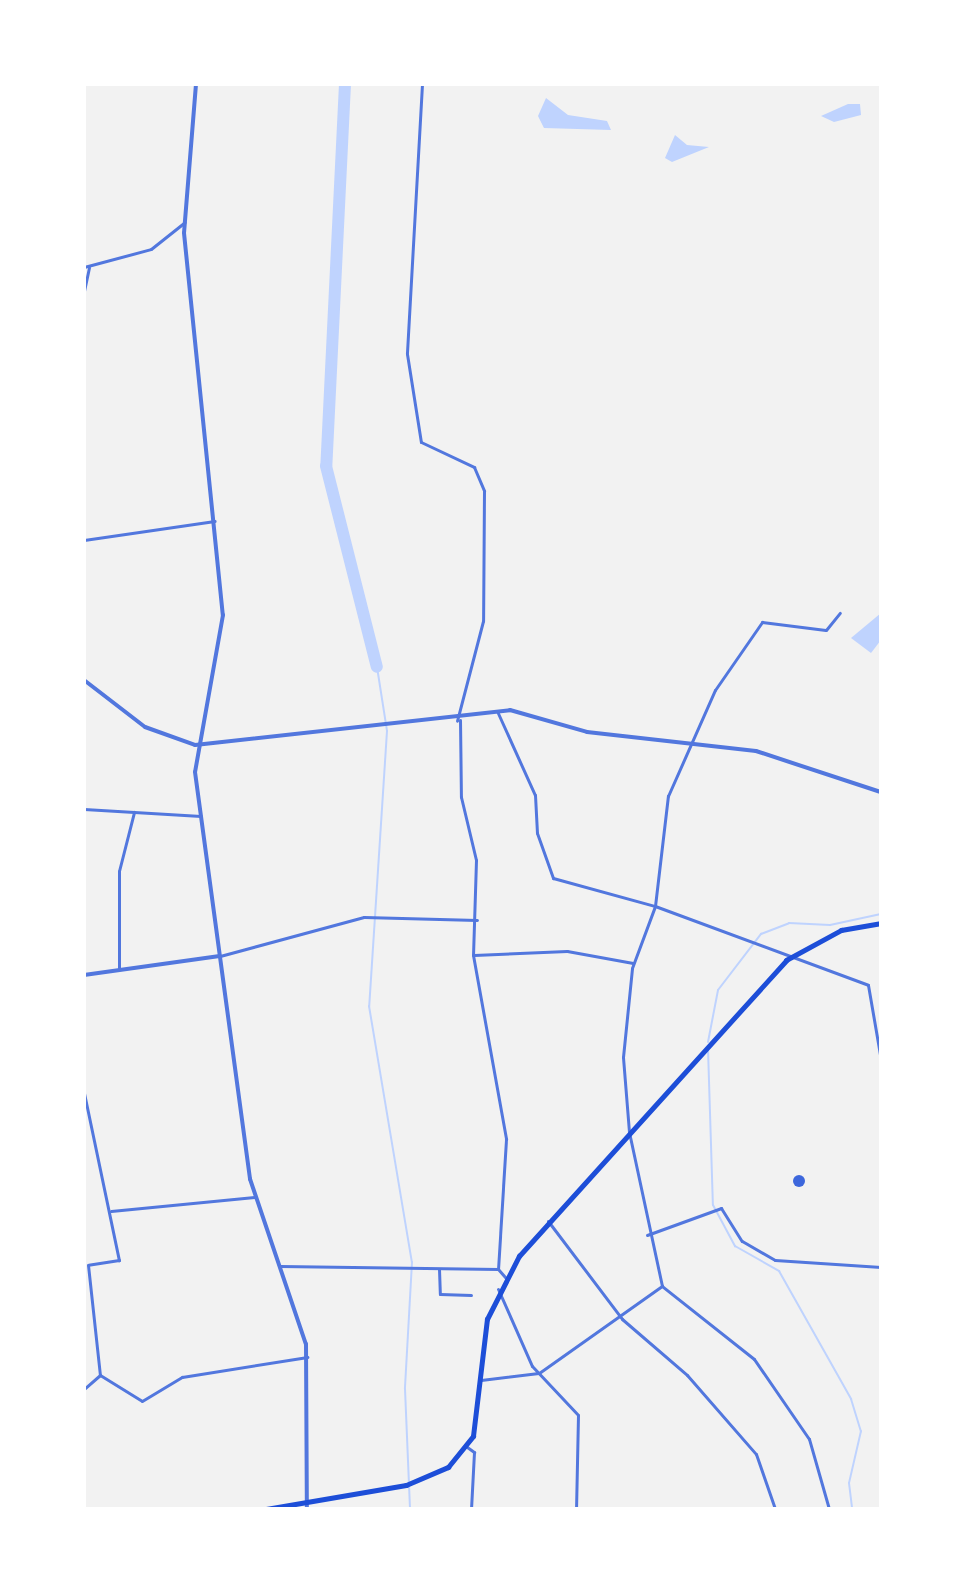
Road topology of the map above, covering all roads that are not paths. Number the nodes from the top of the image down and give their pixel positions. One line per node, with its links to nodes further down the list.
1 (196, 84): 3 (street)
2 (422, 84): 11 (street)
3 (185, 222): 4 (street); 6 (street)
4 (87, 268): 5 (street)
5 (84, 291)
6 (215, 521): 7 (street); 13 (street)
7 (84, 540)
8 (840, 613): 12 (street)
9 (84, 680): 13 (street)
10 (497, 711): 11 (street); 12 (street); 18 (street)
11 (459, 720): 13 (street); 19 (street)
12 (690, 742): 14 (street); 18 (street)
13 (195, 745): 17 (street)
14 (881, 792)
15 (84, 809): 16 (street)
16 (134, 812): 17 (street); 25 (street)
17 (201, 816): 22 (street)
18 (655, 906): 23 (street); 24 (street)
19 (477, 920): 21 (street); 22 (street)
20 (881, 923): 23 (main road)
21 (473, 955): 24 (street); 37 (street)
22 (220, 956): 25 (street); 30 (street)
23 (786, 960): 27 (street); 29 (main road)
24 (633, 963): 29 (street)
25 (119, 969): 26 (street)
26 (84, 975)
27 (881, 1060)
28 (84, 1093): 31 (street)
29 (629, 1132): 32 (main road); 33 (street)
30 (254, 1197): 31 (street); 34 (street)
31 (111, 1211): 42 (street)
32 (548, 1221): 38 (main road); 44 (street)
33 (647, 1235): 35 (street); 39 (street)
34 (278, 1266): 36 (street); 45 (street)
35 (881, 1267)
36 (439, 1269): 37 (street); 41 (street)
37 (498, 1269): 38 (street)
38 (505, 1277): 40 (main road)
39 (662, 1286): 44 (street); 57 (street)
40 (498, 1289): 46 (street); 48 (main road)
41 (471, 1295)
42 (92, 1299): 43 (street); 47 (street)
43 (84, 1300)
44 (622, 1319): 46 (street); 56 (street)
45 (307, 1357): 47 (street); 51 (street)
46 (539, 1373): 48 (street); 55 (street)
47 (100, 1375): 49 (street)
48 (481, 1380): 50 (main road)
49 (84, 1389)
50 (467, 1447): 51 (main road); 54 (street)
51 (307, 1500): 52 (main road); 53 (street)
52 (266, 1509)
53 (307, 1509)
54 (471, 1509)
55 (576, 1509)
56 (775, 1509)
57 (829, 1509)

